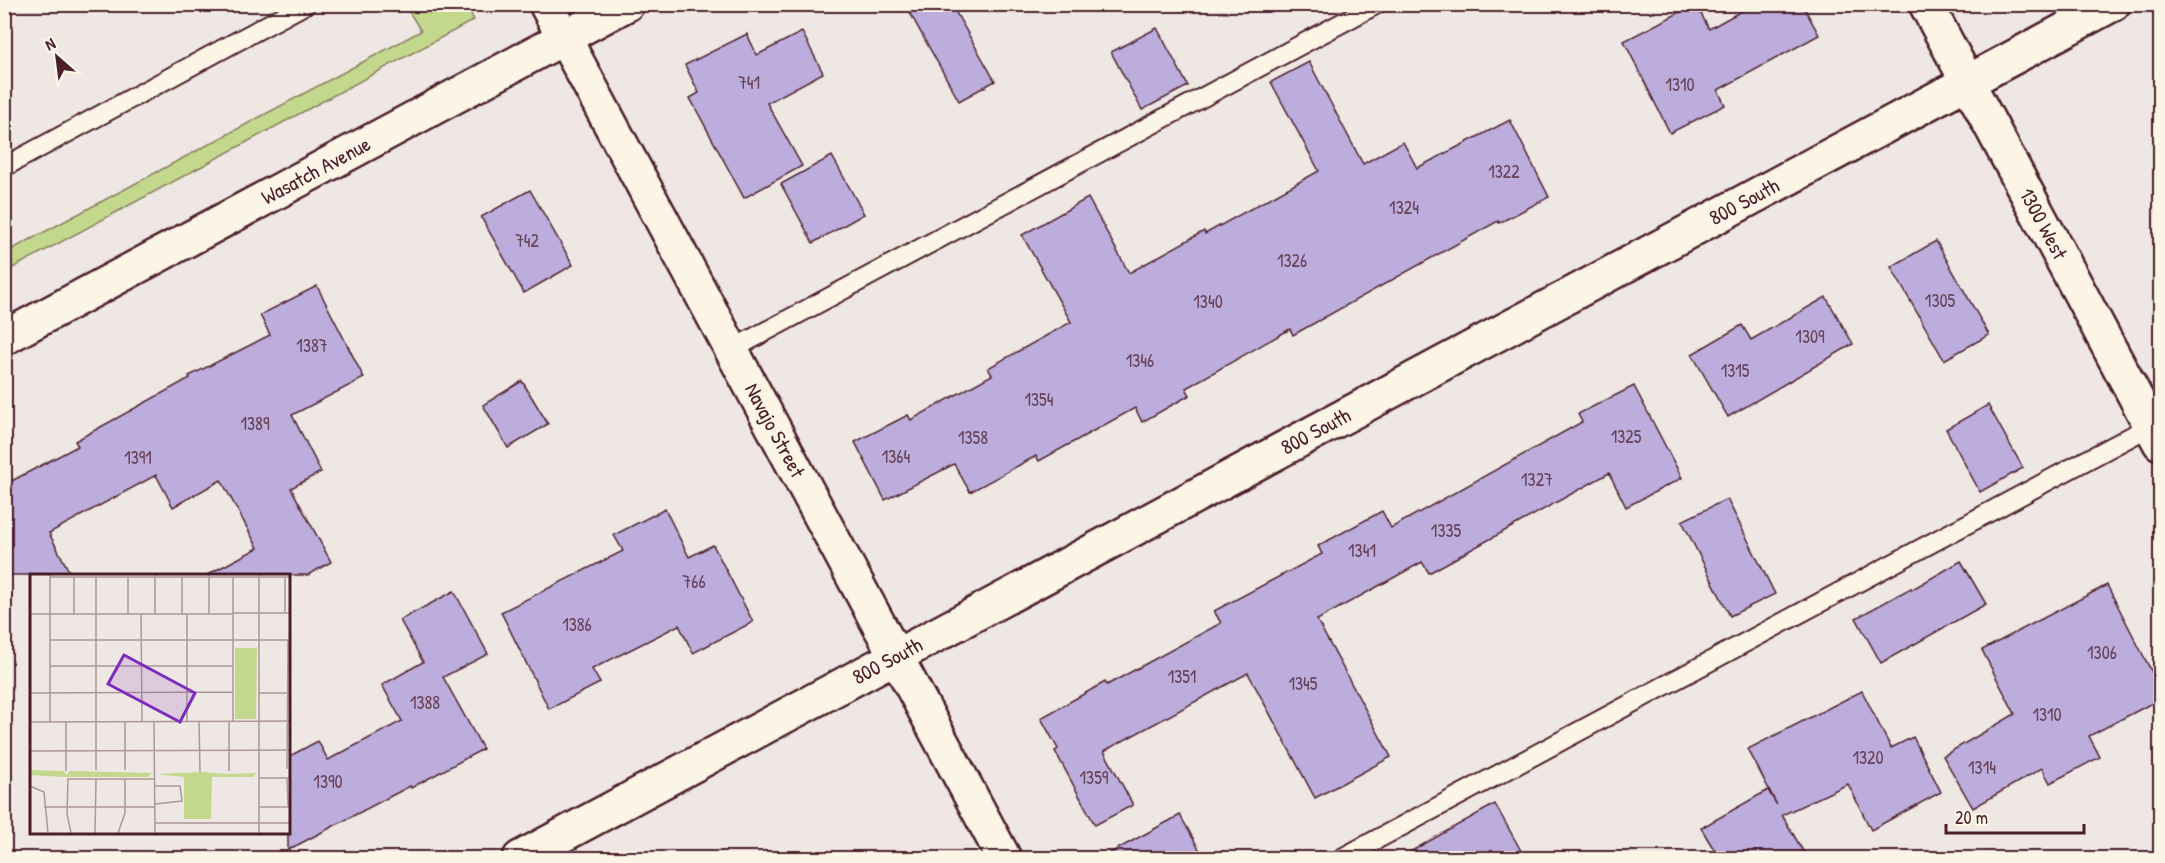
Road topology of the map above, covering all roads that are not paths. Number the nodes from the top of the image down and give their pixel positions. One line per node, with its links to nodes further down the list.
1 (306, 4): 9 (lane)
2 (546, 4): 7 (street, Navajo Street)
3 (627, 4): 7 (street, Wasatch Avenue)
4 (1377, 4): 11 (lane)
5 (1926, 4): 8 (street, 1300 West)
6 (2112, 4): 8 (street, 800 South)
7 (564, 38): 10 (street, Wasatch Avenue); 11 (street, Navajo Street)
8 (1968, 82): 12 (street, 1300 West); 13 (street, 800 South)
9 (4, 167)
10 (4, 338)
11 (731, 350): 13 (street, Navajo Street)
12 (2157, 430): 16 (lane)
13 (895, 657): 14 (street, 800 South); 15 (street, Navajo Street)
14 (520, 858)
15 (1004, 858)
16 (1342, 858)

